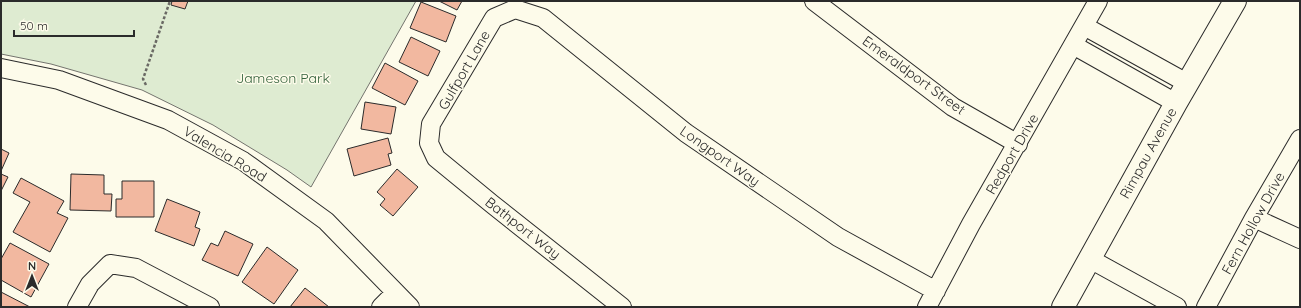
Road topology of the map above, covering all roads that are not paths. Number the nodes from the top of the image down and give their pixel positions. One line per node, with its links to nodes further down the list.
1 (814, 1): 14 (street, Emeraldport Street)
2 (1098, 1): 5 (street, Redport Drive)
3 (1235, 1): 10 (main road, Rimpau Avenue)
4 (515, 9): 13 (street, Gulfport Lane); 18 (street, Longport Way)
5 (1084, 26): 6 (street, Redport Drive); 7 (street)
6 (1073, 45): 9 (street); 14 (street, Redport Drive)
7 (1128, 50): 9 (street); 10 (street)
8 (1, 68): 19 (street, Valencia Road)
9 (1118, 70): 11 (street)
10 (1187, 83): 11 (main road, Rimpau Avenue)
11 (1176, 103): 17 (main road, Rimpau Avenue)
12 (1300, 139): 15 (street, Fern Hollow Drive)
13 (429, 143): 24 (street, Bathport Way)
14 (1018, 144): 18 (street, Redport Drive)
15 (1254, 218): 16 (street); 28 (street, Fern Hollow Drive)
16 (1300, 239)
17 (1090, 259): 26 (main road, Rimpau Avenue); 27 (street)
18 (936, 291): 25 (street, Redport Drive)
19 (395, 293): 22 (street); 23 (street, Valencia Road)
20 (77, 307): 21 (street)
21 (210, 307)
22 (381, 307)
23 (410, 307)
24 (622, 307)
25 (927, 307)
26 (1063, 307)
27 (1177, 307)
28 (1206, 307)

